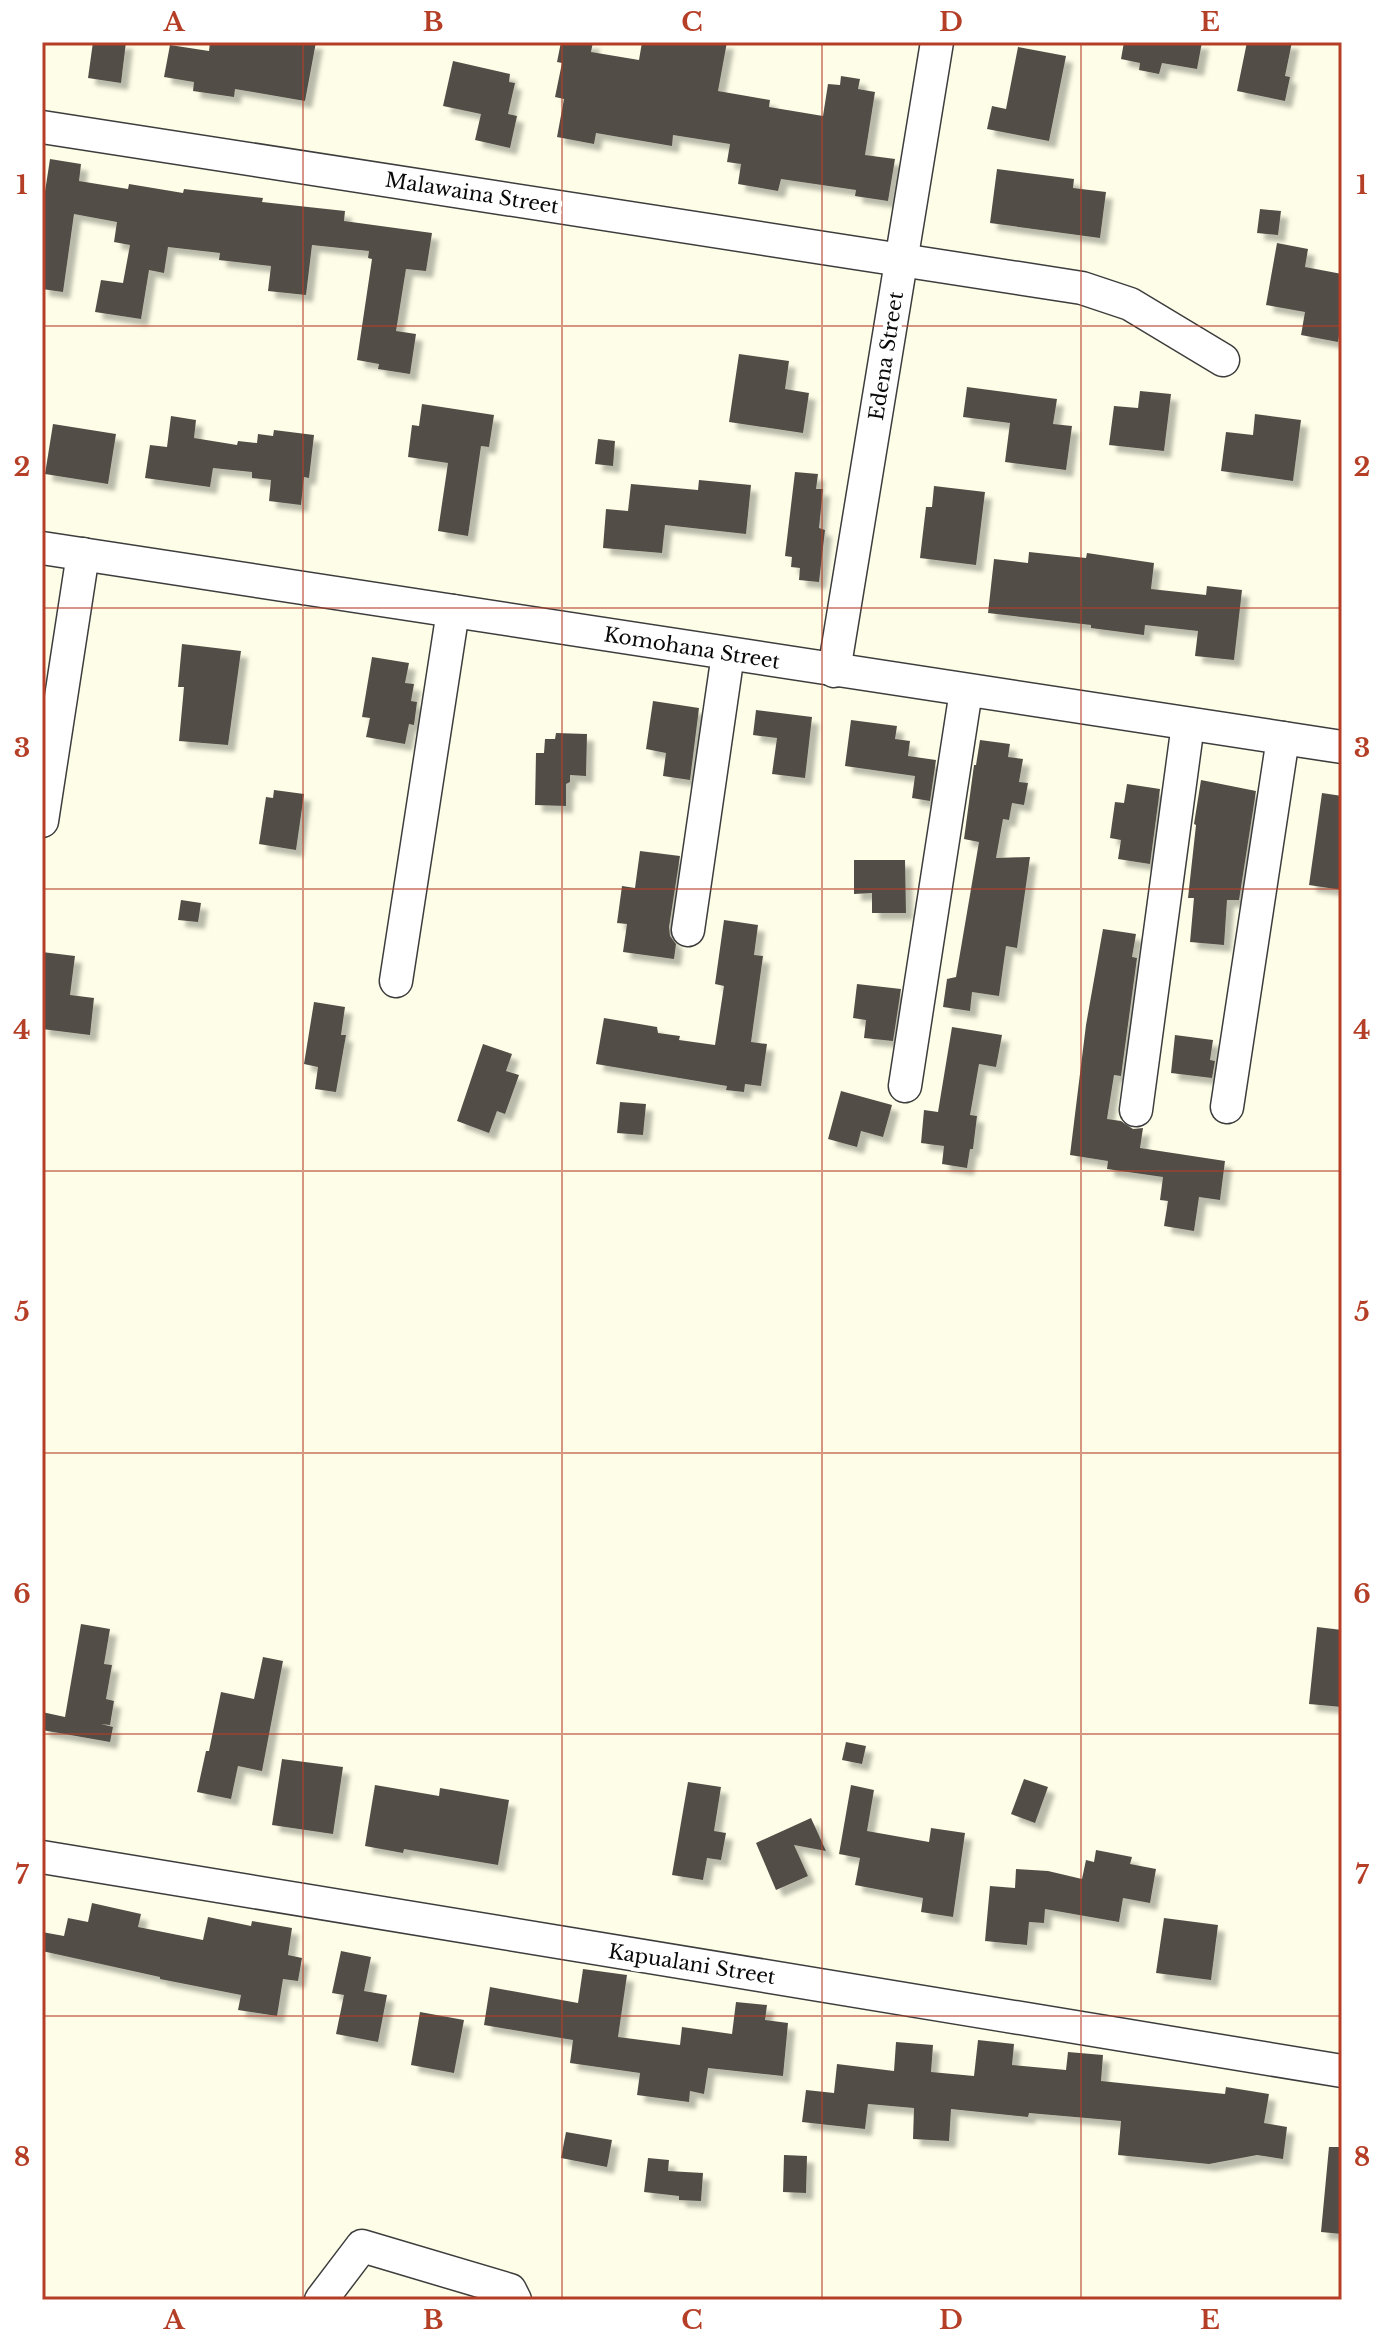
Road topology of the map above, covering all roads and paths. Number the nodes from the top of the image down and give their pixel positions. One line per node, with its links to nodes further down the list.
1 (937, 42): 3 (street, Edena Street)
2 (42, 127): 3 (street, Malawaina Street)
3 (901, 260): 4 (street, Malawaina Street); 9 (street, Edena Street)
4 (1223, 360)
5 (42, 548): 6 (street, Komohana Street)
6 (83, 554): 7 (street, Komohana Street); 14 (street)
7 (453, 611): 8 (street, Komohana Street); 16 (street)
8 (728, 654): 9 (street, Komohana Street); 15 (street)
9 (834, 671): 10 (street, Komohana Street)
10 (966, 691): 11 (street, Komohana Street); 17 (street)
11 (1188, 724): 12 (street, Komohana Street); 19 (street)
12 (1283, 738): 13 (street, Komohana Street); 18 (street)
13 (1342, 747)
14 (42, 821)
15 (688, 930)
16 (396, 981)
17 (905, 1086)
18 (1227, 1107)
19 (1136, 1110)
20 (42, 1857): 21 (street, Kapualani Street)
21 (1342, 2071)
22 (321, 2300): 23 (street)
23 (515, 2300)

